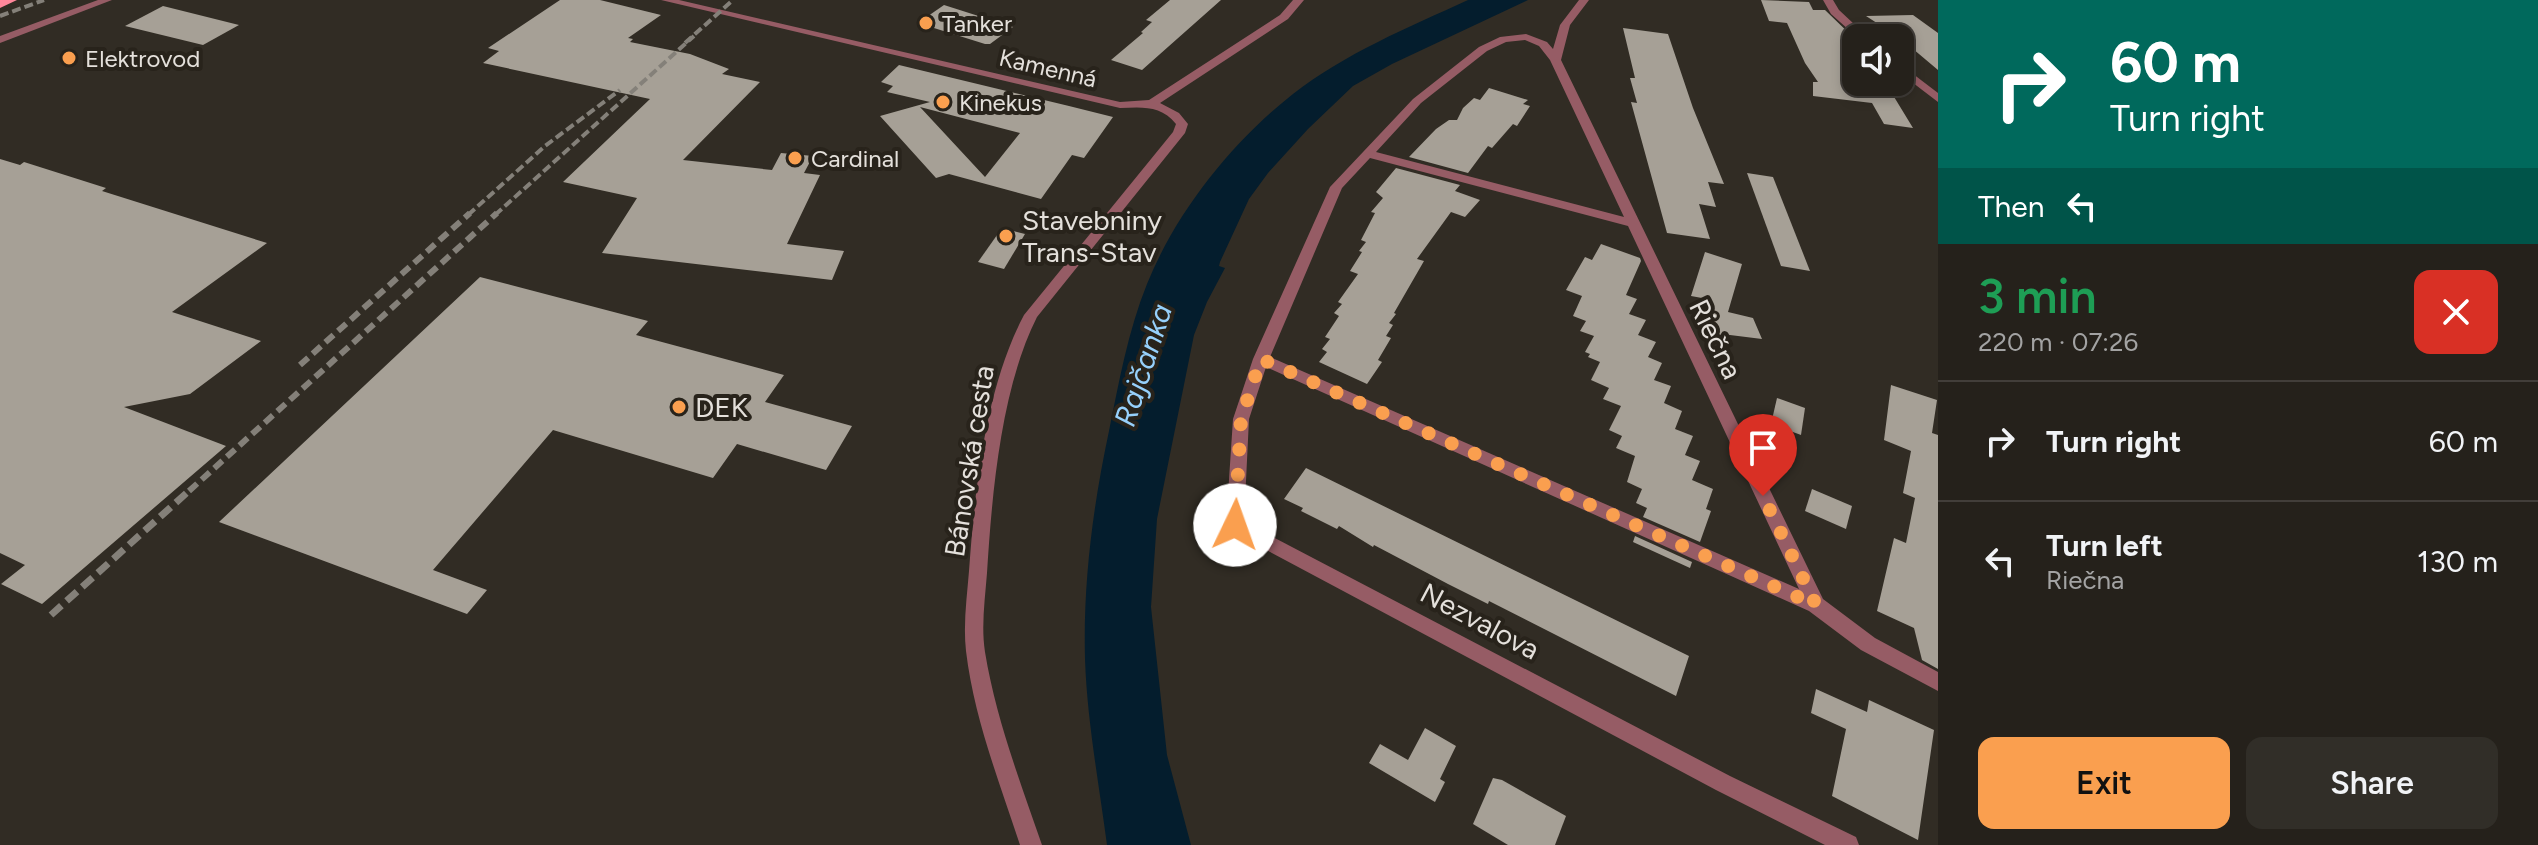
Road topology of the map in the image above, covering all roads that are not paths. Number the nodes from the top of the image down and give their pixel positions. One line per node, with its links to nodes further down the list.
1 (11, 0): 7 (main road)
2 (107, 0): 9 (street)
3 (666, 0): 13 (street, Kamenná)
4 (1299, 0): 13 (street)
5 (1584, 0): 10 (street)
6 (1828, 0): 8 (street)
7 (0, 4)
8 (1848, 24)
9 (0, 40)
10 (1555, 60): 14 (street, Riečna); 15 (street, Riečna)
11 (1914, 79): 12 (street)
12 (1938, 99)
13 (1152, 103): 19 (street, Bánovská cesta)
14 (1367, 153): 15 (street); 16 (street, Riečna)
15 (1631, 223): 17 (street, Riečna)
16 (1261, 359): 17 (street); 20 (street, Nezvalova)
17 (1816, 605): 18 (street, Riečna)
18 (1938, 682)
19 (1031, 845)
20 (1848, 845)

